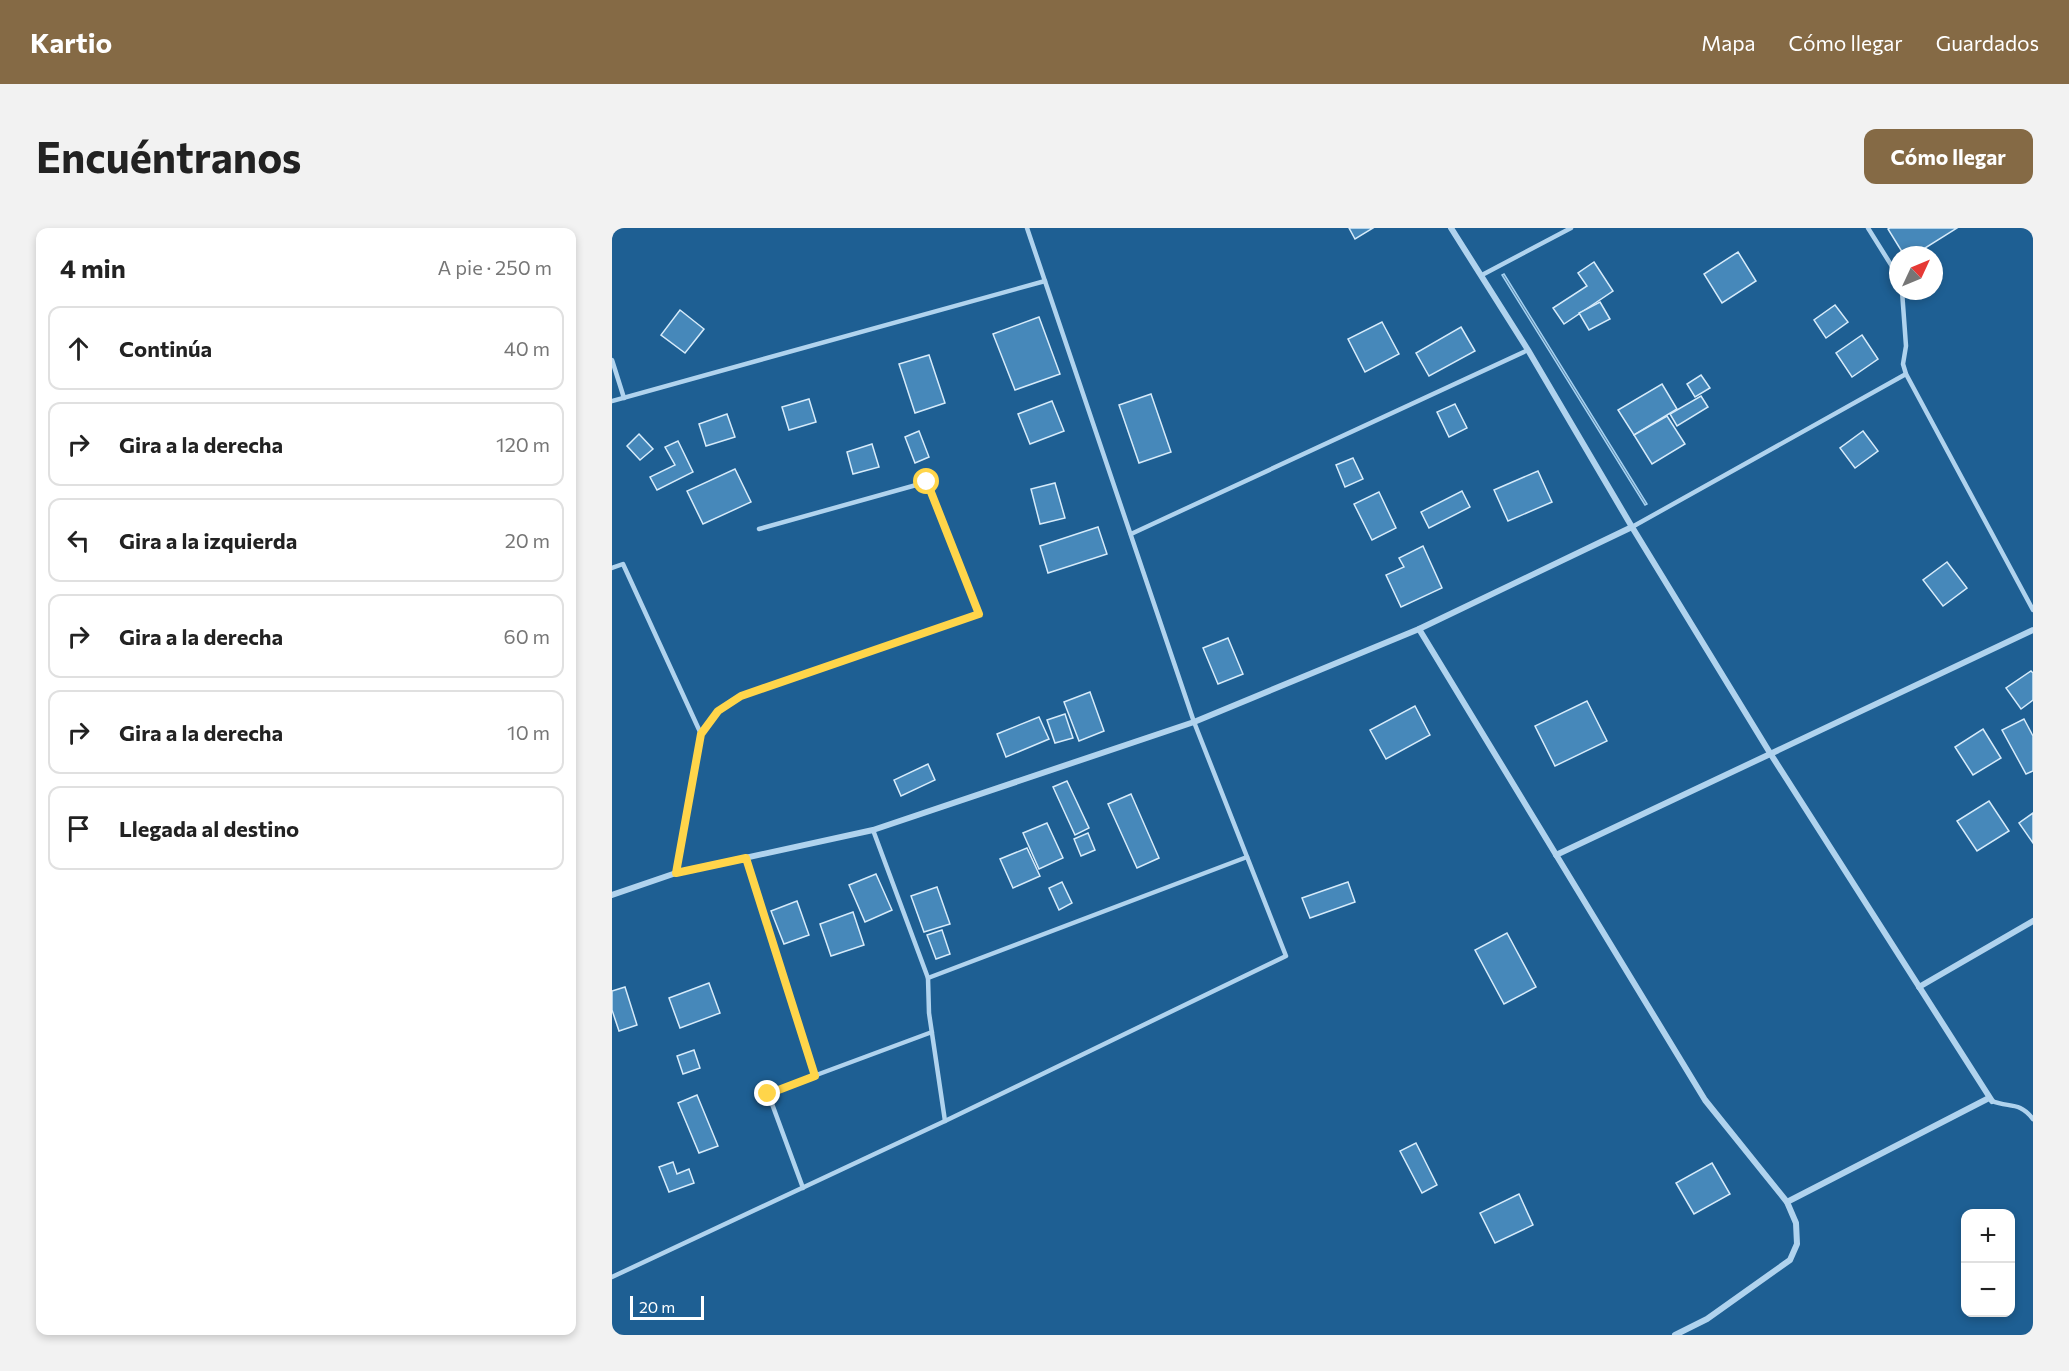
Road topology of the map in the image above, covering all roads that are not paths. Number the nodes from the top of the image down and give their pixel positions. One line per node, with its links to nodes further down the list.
1 (1027, 228): 7 (lane)
2 (1451, 228): 6 (street)
3 (1571, 228): 6 (lane)
4 (1868, 228): 5 (lane)
5 (1889, 260)
6 (1482, 275): 9 (street)
7 (1045, 281): 12 (lane); 16 (lane)
8 (1903, 300): 11 (lane)
9 (1528, 350): 14 (street); 16 (lane)
10 (612, 360): 12 (lane)
11 (1906, 374): 14 (lane); 18 (lane)
12 (624, 398): 13 (lane)
13 (612, 401)
14 (1632, 527): 19 (street); 23 (street)
15 (759, 529): 22 (lane)
16 (1131, 534): 21 (lane)
17 (612, 568): 22 (lane)
18 (2033, 610)
19 (1419, 629): 21 (street); 25 (street)
20 (2033, 630): 23 (street)
21 (1194, 722): 24 (street); 26 (lane)
22 (701, 734): 28 (lane)
23 (1770, 753): 25 (street); 32 (street)
24 (873, 830): 27 (street); 31 (lane)
25 (1556, 855): 39 (street)
26 (1247, 857): 31 (lane); 37 (lane)
27 (746, 858): 28 (street); 34 (lane)
28 (676, 873): 29 (street)
29 (612, 895)
30 (2033, 921): 32 (street)
31 (928, 978): 33 (lane)
32 (1919, 987): 35 (street)
33 (932, 1032): 34 (lane); 37 (lane)
34 (815, 1076): 38 (lane)
35 (1990, 1099): 36 (lane); 39 (street)
36 (2033, 1119)
37 (945, 1121): 38 (lane)
38 (803, 1188): 40 (lane)
39 (1787, 1202): 41 (street)
40 (612, 1277)
41 (1675, 1335)

